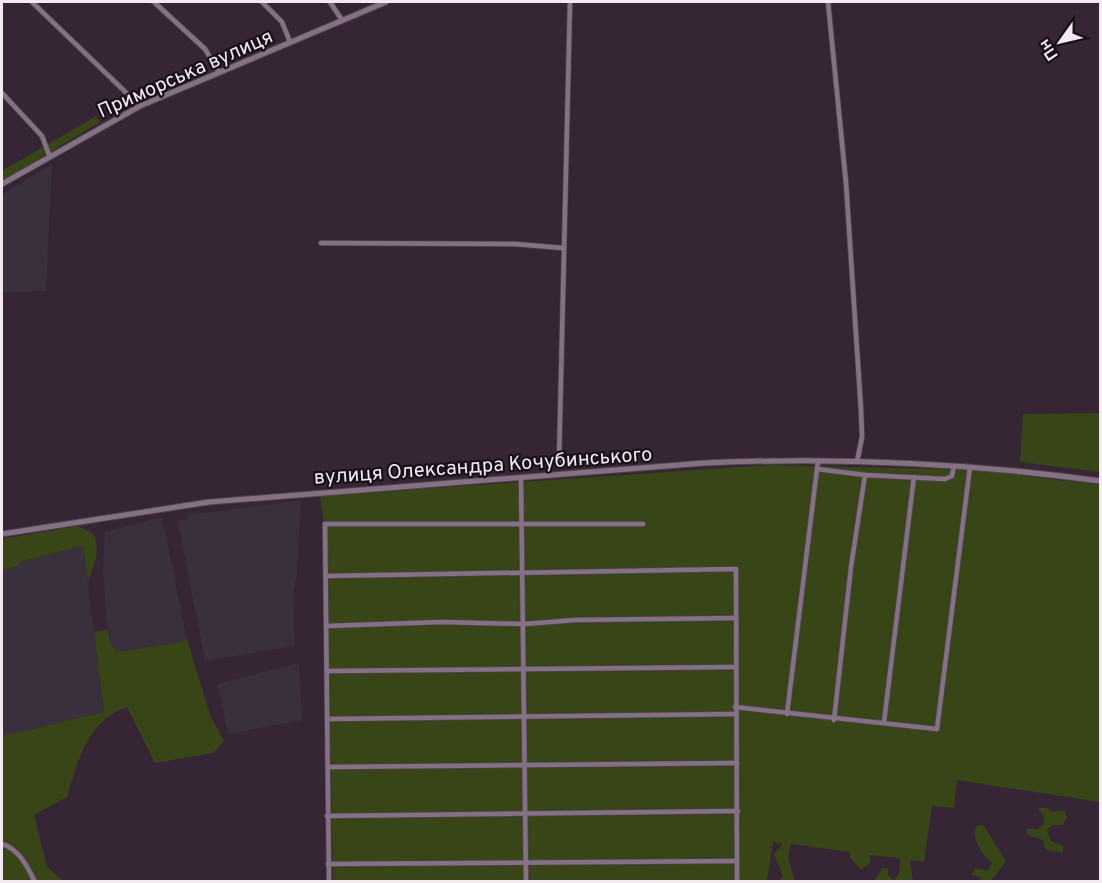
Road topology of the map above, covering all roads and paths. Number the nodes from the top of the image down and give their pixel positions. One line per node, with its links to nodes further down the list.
1 (32, 2): 12 (street)
2 (154, 2): 10 (street)
3 (262, 2): 9 (street)
4 (330, 2): 8 (street)
5 (386, 2): 8 (street, Приморська вулиця)
6 (570, 2): 16 (street)
7 (828, 2): 19 (street)
8 (342, 20): 9 (street, Приморська вулиця)
9 (290, 42): 10 (street, Приморська вулиця)
10 (219, 72): 12 (street, Приморська вулиця)
11 (2, 93): 13 (street)
12 (140, 106): 13 (street, Приморська вулиця)
13 (49, 155): 14 (street, Приморська вулиця)
14 (2, 184)
15 (321, 243): 16 (street)
16 (563, 248): 17 (street)
17 (559, 461)
18 (818, 461): 19 (street, вулиця Олександра Кочубинського); 22 (street); 25 (street, вулиця Олександра Кочубинського)
19 (857, 462): 20 (street, вулиця Олександра Кочубинського)
20 (954, 466): 21 (street, вулиця Олександра Кочубинського); 24 (street)
21 (970, 467): 26 (street, вулиця Олександра Кочубинського); 44 (street)
22 (817, 469): 23 (street); 40 (street)
23 (865, 474): 24 (street); 43 (street)
24 (914, 477): 44 (street)
25 (521, 478): 27 (street); 29 (street, вулиця Олександра Кочубинського)
26 (1101, 481)
27 (522, 523): 28 (street); 30 (street); 31 (street)
28 (643, 524)
29 (2, 534)
30 (524, 572): 31 (street); 32 (street); 33 (street)
31 (326, 576): 34 (street)
32 (736, 618): 33 (street); 35 (street)
33 (524, 624): 34 (street); 36 (street)
34 (326, 626): 37 (street)
35 (735, 667): 36 (street); 38 (street)
36 (524, 670): 37 (street); 42 (street)
37 (327, 671): 41 (street)
38 (735, 707): 39 (street); 40 (street)
39 (736, 714): 42 (street); 45 (street)
40 (787, 714): 43 (street)
41 (327, 718): 42 (street); 47 (street)
42 (525, 718): 46 (street)
43 (834, 720): 44 (street)
44 (884, 722)
45 (737, 763): 46 (street); 48 (street)
46 (525, 766): 47 (street); 49 (street)
47 (328, 767): 50 (street)
48 (738, 811): 49 (street); 52 (street)
49 (526, 814): 50 (street); 53 (street)
50 (327, 816): 54 (street)
51 (2, 844): 55 (street)
52 (737, 861): 53 (street); 58 (street)
53 (526, 862): 54 (street); 57 (street)
54 (328, 864): 56 (street)
55 (35, 882)
56 (329, 882)
57 (526, 882)
58 (737, 882)

